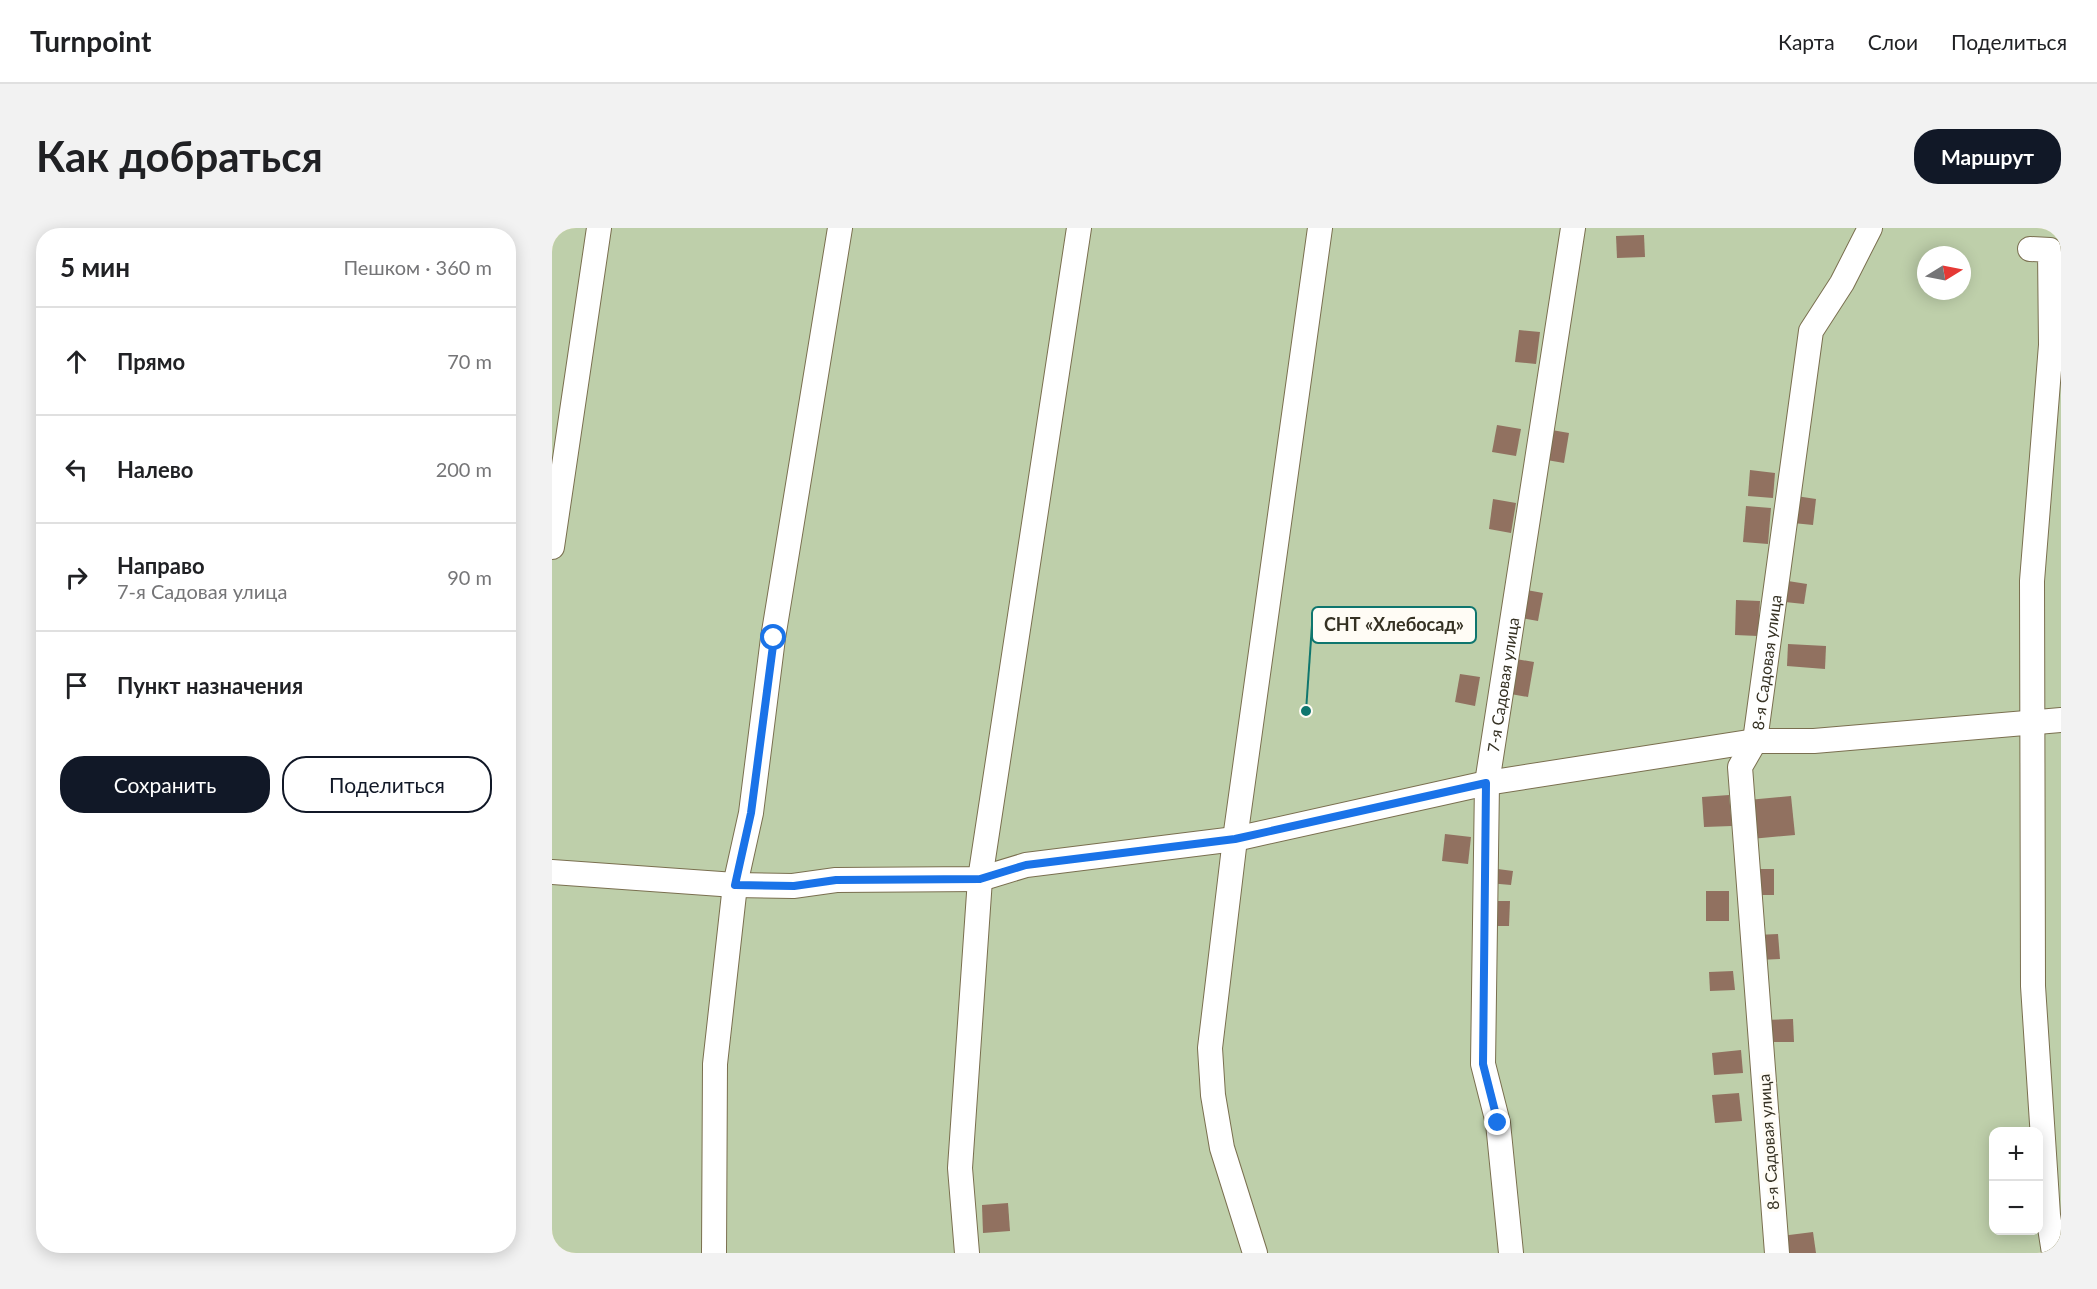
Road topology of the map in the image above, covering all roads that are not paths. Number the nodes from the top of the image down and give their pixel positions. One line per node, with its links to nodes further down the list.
1 (599, 228): 8 (lane)
2 (840, 228): 16 (lane)
3 (1079, 228): 15 (lane)
4 (1320, 228): 13 (lane)
5 (1573, 228): 12 (lane, 7-я Садовая улица)
6 (1870, 228): 11 (lane, 8-я Садовая улица)
7 (2030, 249): 10 (lane)
8 (552, 547)
9 (2061, 720): 10 (lane)
10 (2033, 721): 11 (lane); 22 (lane)
11 (1755, 741): 12 (lane); 21 (lane, 8-я Садовая улица)
12 (1486, 783): 13 (lane); 20 (lane, 7-я Садовая улица)
13 (1235, 839): 15 (lane); 19 (lane)
14 (552, 872): 16 (lane)
15 (980, 879): 16 (lane); 18 (lane)
16 (735, 885): 17 (lane)
17 (714, 1253)
18 (967, 1253)
19 (1254, 1253)
20 (1511, 1253)
21 (1777, 1253)
22 (2054, 1253)

